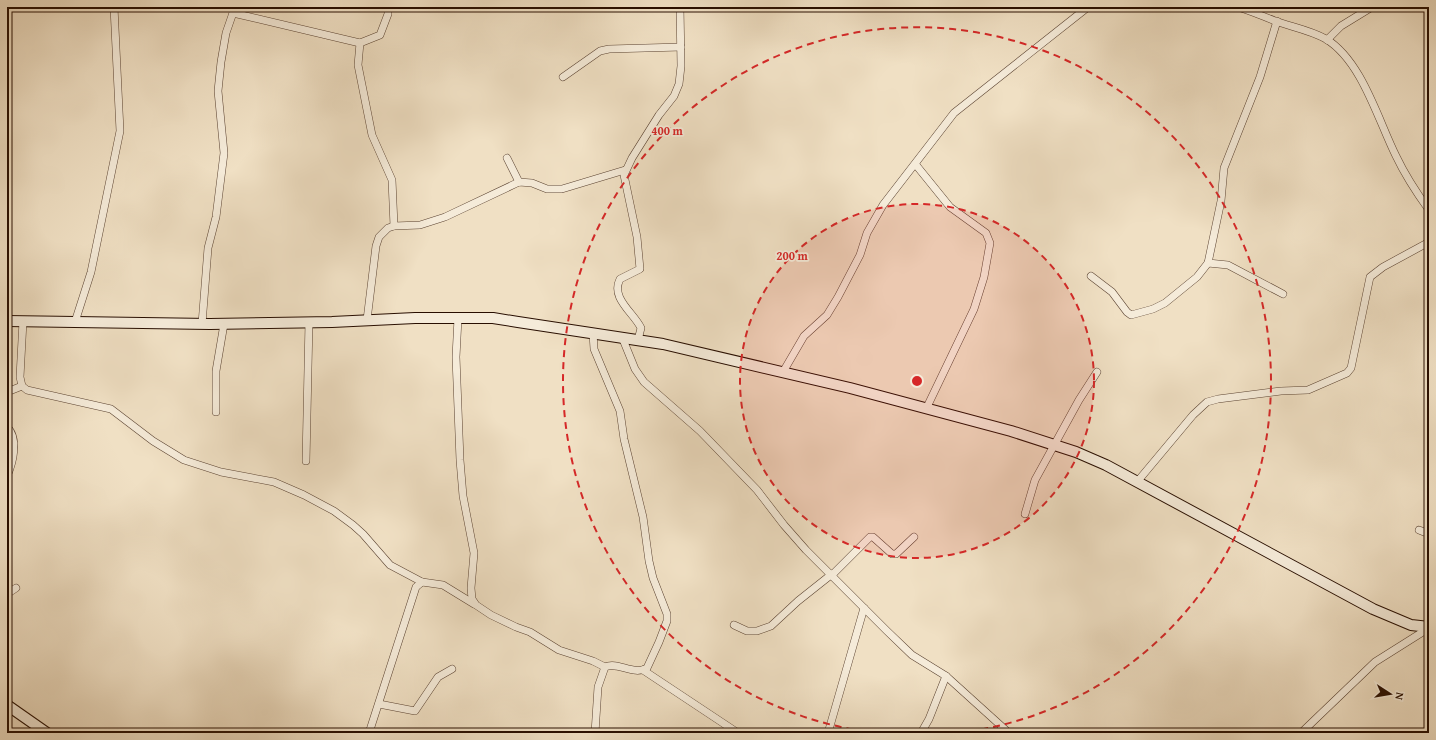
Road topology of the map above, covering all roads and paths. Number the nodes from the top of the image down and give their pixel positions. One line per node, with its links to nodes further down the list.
1 (114, 7): 27 (street)
2 (388, 7): 10 (street)
3 (680, 7): 11 (street)
4 (1088, 7): 14 (street)
5 (1238, 7): 8 (street)
6 (1372, 7): 9 (street)
7 (234, 10): 10 (street); 29 (street)
8 (1276, 21): 9 (street); 20 (street)
9 (1327, 40): 17 (street)
10 (360, 43): 18 (street)
11 (681, 47): 12 (street); 15 (street)
12 (563, 77)
13 (507, 158): 16 (street)
14 (916, 165): 34 (street); 38 (street)
15 (625, 170): 16 (street); 33 (street)
16 (519, 182): 18 (street)
17 (1429, 210)
18 (394, 226): 24 (street)
19 (1429, 242): 44 (street)
20 (1208, 263): 21 (street); 22 (street)
21 (1091, 276)
22 (1283, 294)
23 (458, 318): 24 (main road); 31 (main road); 50 (street)
24 (367, 320): 28 (main road)
25 (7, 321): 26 (main road)
26 (23, 321): 27 (main road); 36 (street)
27 (75, 322): 29 (main road)
28 (309, 322): 30 (main road); 42 (street)
29 (202, 324): 30 (main road)
30 (224, 324): 39 (street)
31 (593, 333): 32 (main road); 61 (street)
32 (622, 337): 33 (main road); 49 (street)
33 (638, 340): 34 (main road)
34 (783, 372): 38 (main road)
35 (1097, 372): 41 (street)
36 (22, 386): 37 (street); 51 (street)
37 (7, 392)
38 (927, 408): 41 (main road)
39 (216, 412)
40 (7, 427): 43 (street)
41 (1055, 445): 44 (main road); 45 (street)
42 (306, 461)
43 (7, 476)
44 (1137, 482): 58 (main road)
45 (1025, 514)
46 (1420, 530): 47 (street)
47 (1429, 534)
48 (914, 537): 49 (street)
49 (832, 575): 56 (street); 57 (street)
50 (472, 580): 54 (street); 55 (street)
51 (422, 582): 54 (street); 63 (street)
52 (16, 588): 53 (street)
53 (7, 594)
54 (461, 596): 55 (street)
55 (476, 605): 59 (street)
56 (864, 608): 62 (street); 69 (street)
57 (734, 625)
58 (1429, 628): 72 (street)
59 (604, 667): 61 (street); 67 (street)
60 (452, 669): 63 (street)
61 (642, 670): 68 (street)
62 (946, 676): 70 (street); 71 (street)
63 (379, 704): 66 (street)
64 (8, 708): 65 (main road)
65 (47, 733)
66 (369, 733)
67 (595, 733)
68 (738, 733)
69 (828, 733)
70 (921, 733)
71 (1009, 733)
72 (1301, 733)

